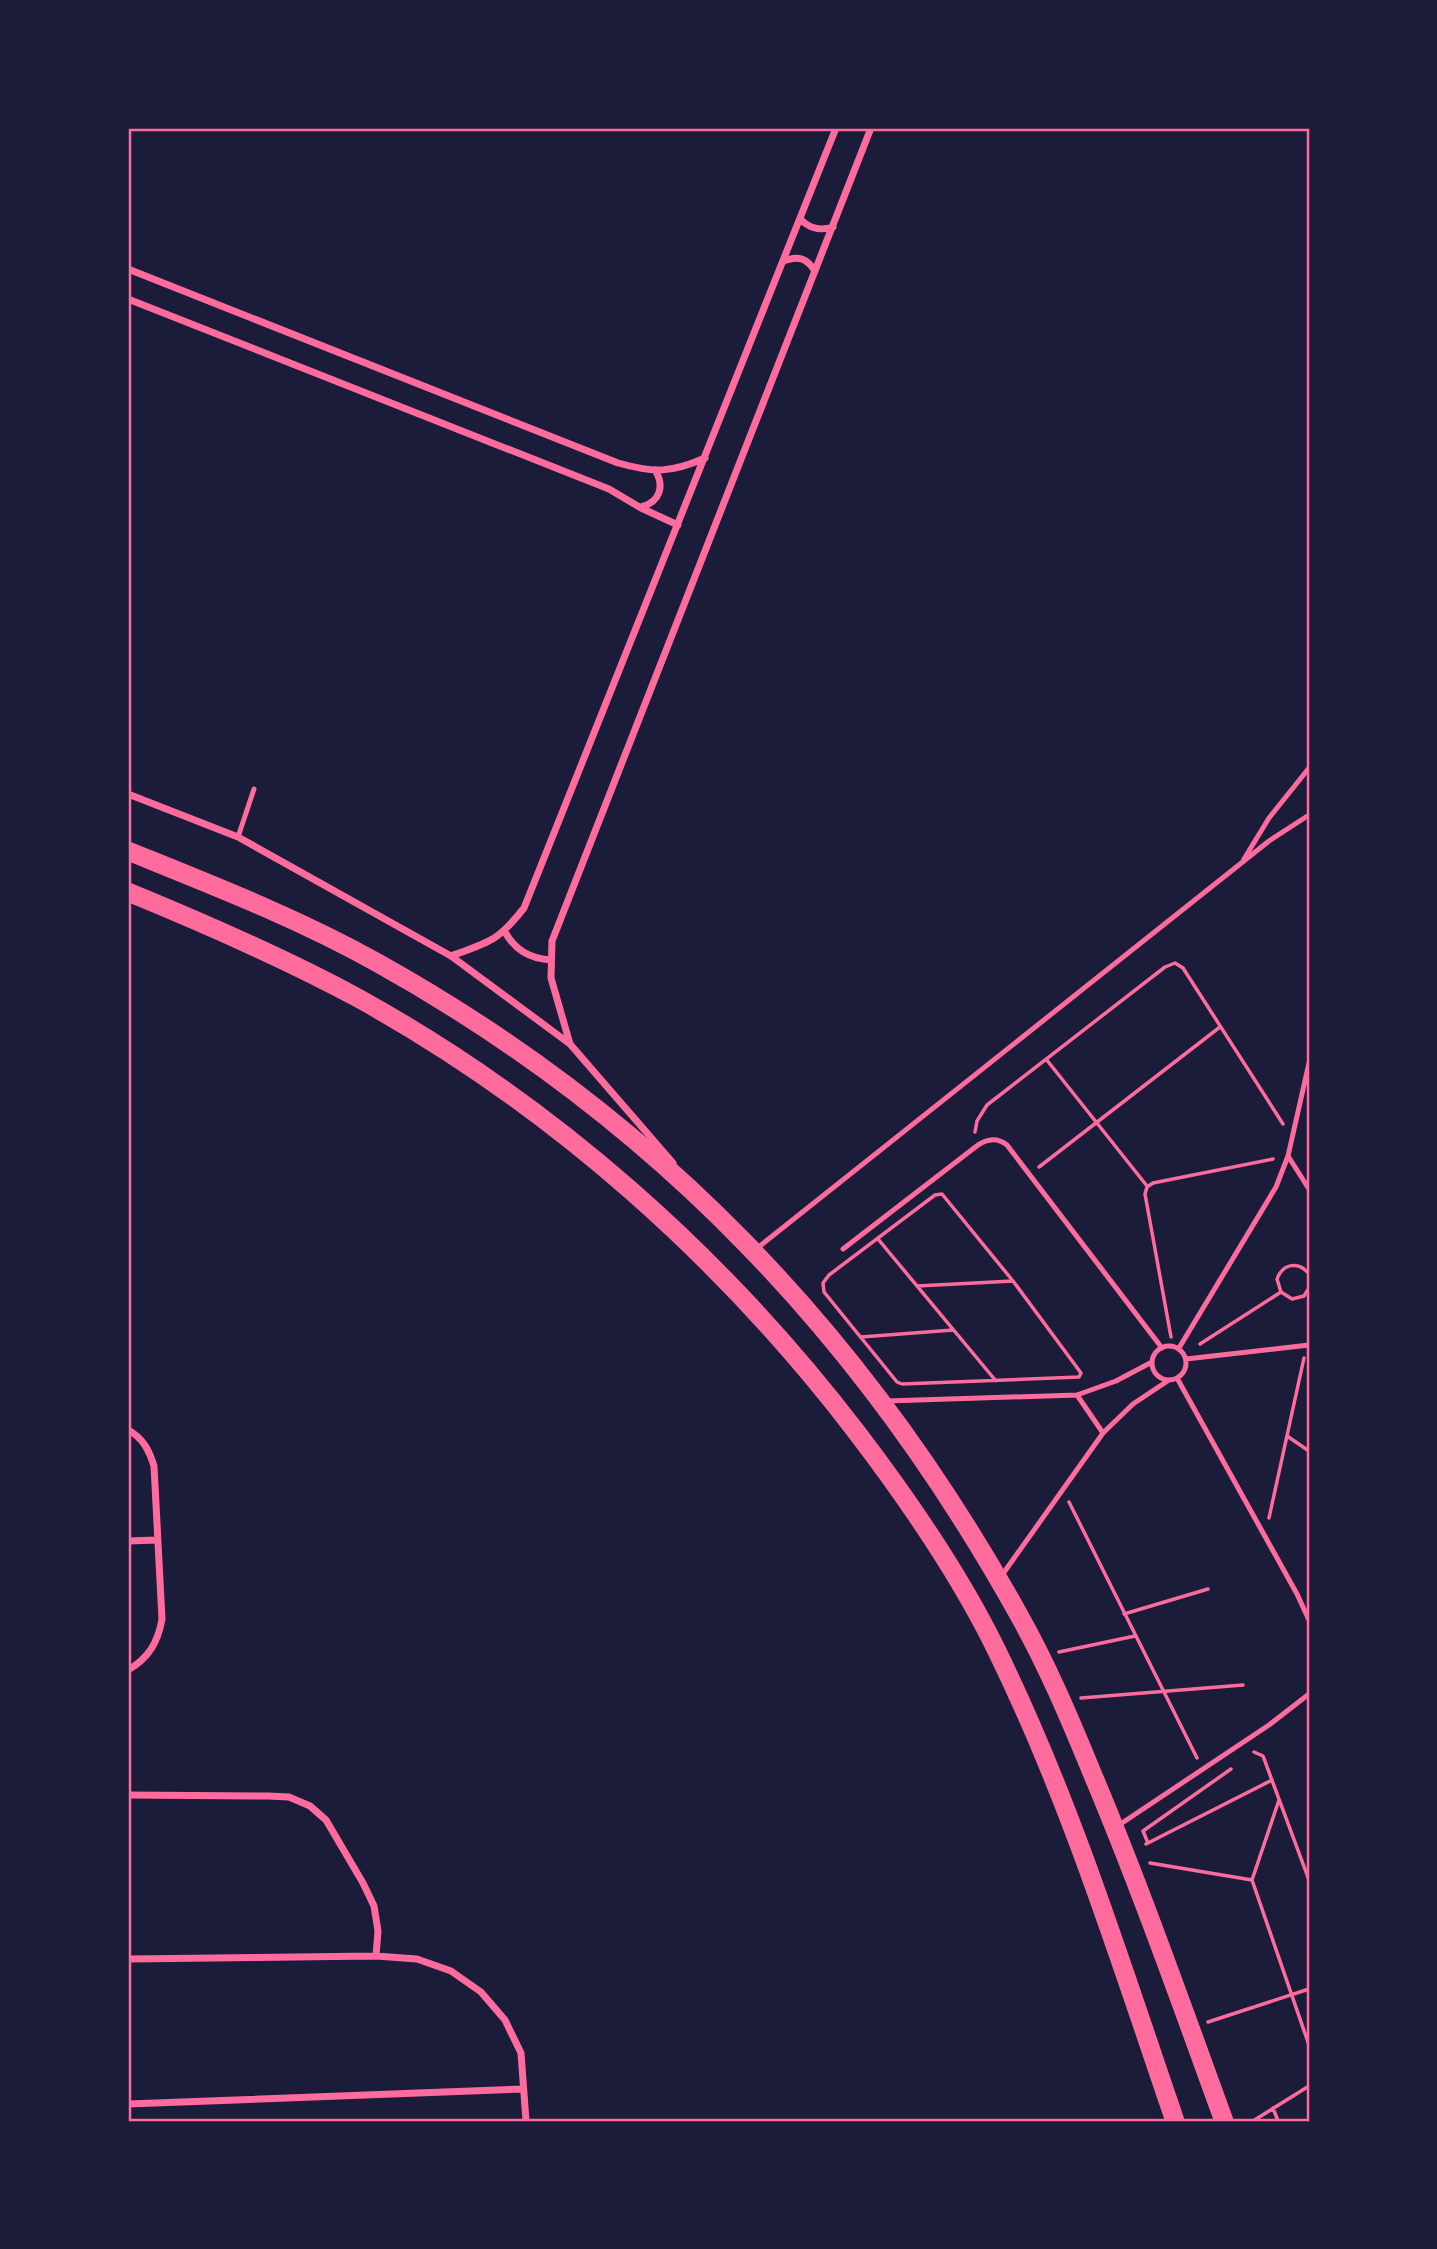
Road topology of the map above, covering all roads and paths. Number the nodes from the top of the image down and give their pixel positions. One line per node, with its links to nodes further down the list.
1 (836, 128): 3 (street)
2 (871, 128): 4 (street)
3 (800, 219): 4 (street); 5 (street)
4 (833, 227): 7 (street)
5 (783, 261): 7 (street); 9 (street)
6 (128, 269): 10 (street)
7 (815, 271): 23 (street)
8 (128, 299): 11 (street)
9 (705, 458): 10 (street); 12 (street)
10 (655, 470): 11 (street)
11 (641, 508): 12 (street)
12 (678, 525): 21 (street)
13 (1309, 768): 19 (lane)
14 (254, 789): 17 (lane)
15 (128, 794): 17 (street)
16 (1309, 815): 19 (lane)
17 (238, 837): 22 (street)
18 (128, 851): 35 (highway)
19 (1243, 862): 39 (lane)
20 (128, 892): 98 (highway)
21 (505, 932): 22 (street); 23 (street)
22 (451, 956): 25 (street)
23 (550, 960): 25 (street)
24 (1220, 1027): 26 (path); 28 (path); 29 (path)
25 (570, 1044): 35 (street)
26 (1045, 1059): 28 (path); 30 (path)
27 (1309, 1063): 29 (lane)
28 (1096, 1123): 32 (path); 33 (path)
29 (1291, 1138): 31 (lane)
30 (978, 1145): 32 (lane); 36 (lane)
31 (1288, 1156): 33 (path); 34 (lane); 49 (lane)
32 (1029, 1174): 48 (lane)
33 (1147, 1187): 49 (path)
34 (1309, 1189)
35 (710, 1206): 39 (highway)
36 (870, 1229): 37 (path); 38 (lane)
37 (878, 1239): 41 (path); 42 (path); 46 (path)
38 (843, 1249)
39 (754, 1251): 56 (highway)
40 (1309, 1273): 44 (path)
41 (1013, 1282): 42 (path); 52 (path)
42 (917, 1286): 45 (path)
43 (1309, 1288): 44 (path)
44 (1281, 1292): 49 (path)
45 (953, 1330): 46 (path); 52 (path)
46 (861, 1337): 52 (path)
47 (1308, 1346): 49 (lane); 59 (path)
48 (1162, 1348): 49 (lane); 50 (lane)
49 (1180, 1352): 51 (lane)
50 (1152, 1362): 53 (lane); 54 (lane)
51 (1177, 1378): 53 (lane); 62 (lane)
52 (995, 1380): 55 (path)
53 (1169, 1380): 58 (lane)
54 (1077, 1395): 55 (lane); 58 (lane)
55 (1010, 1398): 56 (lane)
56 (882, 1401): 65 (highway)
57 (128, 1430): 63 (street)
58 (1103, 1433): 61 (lane)
59 (1287, 1436): 60 (path); 62 (path)
60 (1309, 1451)
61 (1062, 1489): 65 (lane); 67 (path)
62 (1265, 1536): 68 (lane)
63 (157, 1540): 64 (street); 71 (street)
64 (128, 1541)
65 (999, 1580): 70 (highway)
66 (1208, 1589): 67 (path)
67 (1124, 1614): 69 (path)
68 (1309, 1620)
69 (1135, 1636): 70 (path); 73 (path)
70 (1040, 1657): 75 (highway)
71 (128, 1670)
72 (1243, 1685): 73 (path)
73 (1163, 1692): 75 (path); 78 (path)
74 (1309, 1694): 78 (lane)
75 (1061, 1700): 82 (highway)
76 (1248, 1756): 79 (path)
77 (1237, 1764): 83 (path)
78 (1202, 1769): 82 (lane)
79 (1272, 1780): 81 (path); 83 (path)
80 (128, 1795): 87 (street)
81 (1279, 1800): 85 (path); 86 (path)
82 (1115, 1827): 84 (highway)
83 (1147, 1843): 84 (path)
84 (1126, 1857): 85 (path); 91 (highway)
85 (1252, 1880): 90 (path)
86 (1309, 1880)
87 (376, 1955): 88 (street); 94 (street)
88 (128, 1959)
89 (1309, 1989): 90 (path)
90 (1292, 1995): 91 (path); 92 (path)
91 (1190, 2028): 99 (highway)
92 (1309, 2045)
93 (1309, 2086): 96 (path)
94 (523, 2089): 95 (street); 97 (street)
95 (128, 2104)
96 (1273, 2108): 100 (path); 101 (path)
97 (526, 2121)
98 (1175, 2121)
99 (1224, 2121)
100 (1253, 2121)
101 (1278, 2121)

